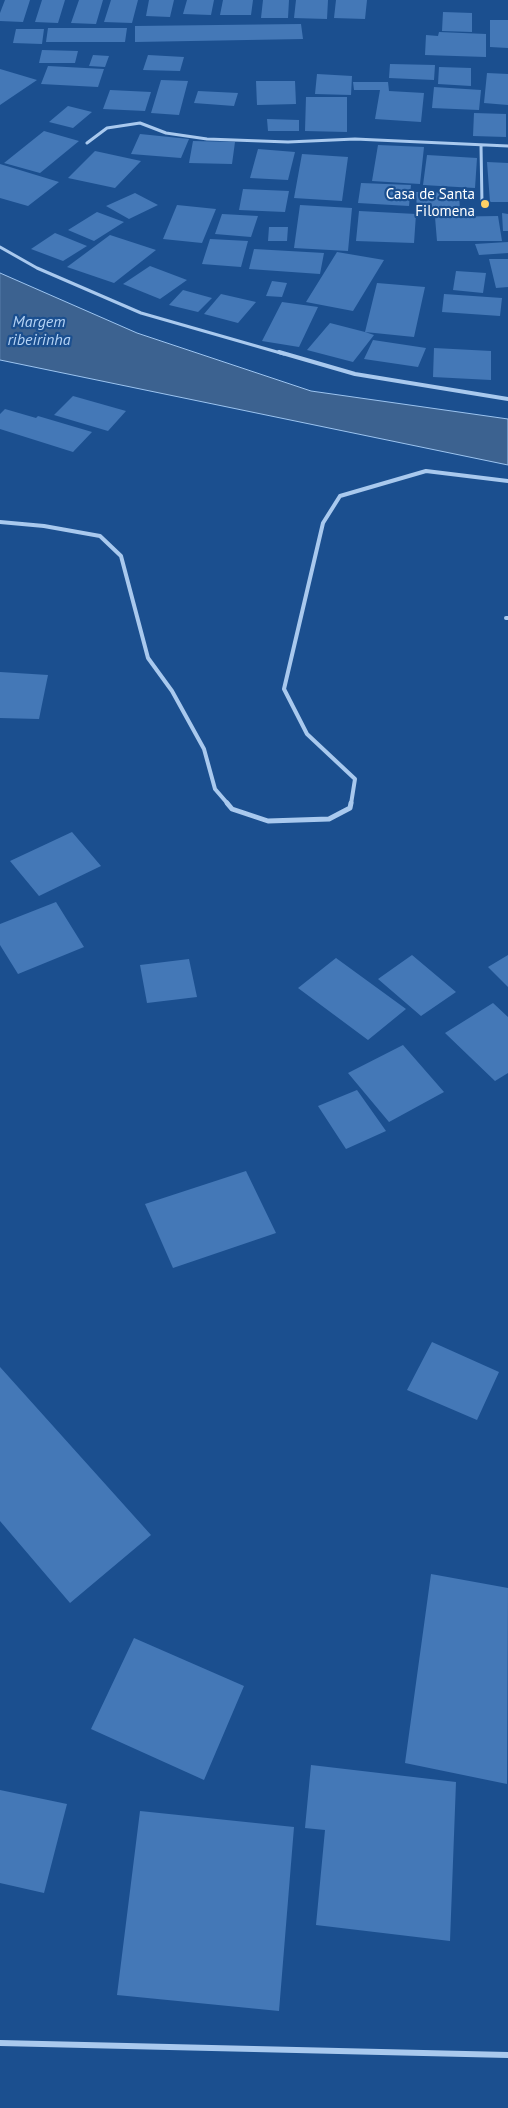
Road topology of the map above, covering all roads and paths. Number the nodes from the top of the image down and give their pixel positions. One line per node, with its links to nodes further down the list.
1 (87, 143): 2 (street)
2 (481, 145): 3 (street); 4 (street)
3 (508, 146)
4 (482, 204)
5 (0, 247): 6 (street)
6 (508, 399)
7 (508, 480): 8 (street)
8 (0, 522)
9 (0, 2043): 10 (street)
10 (508, 2055)

